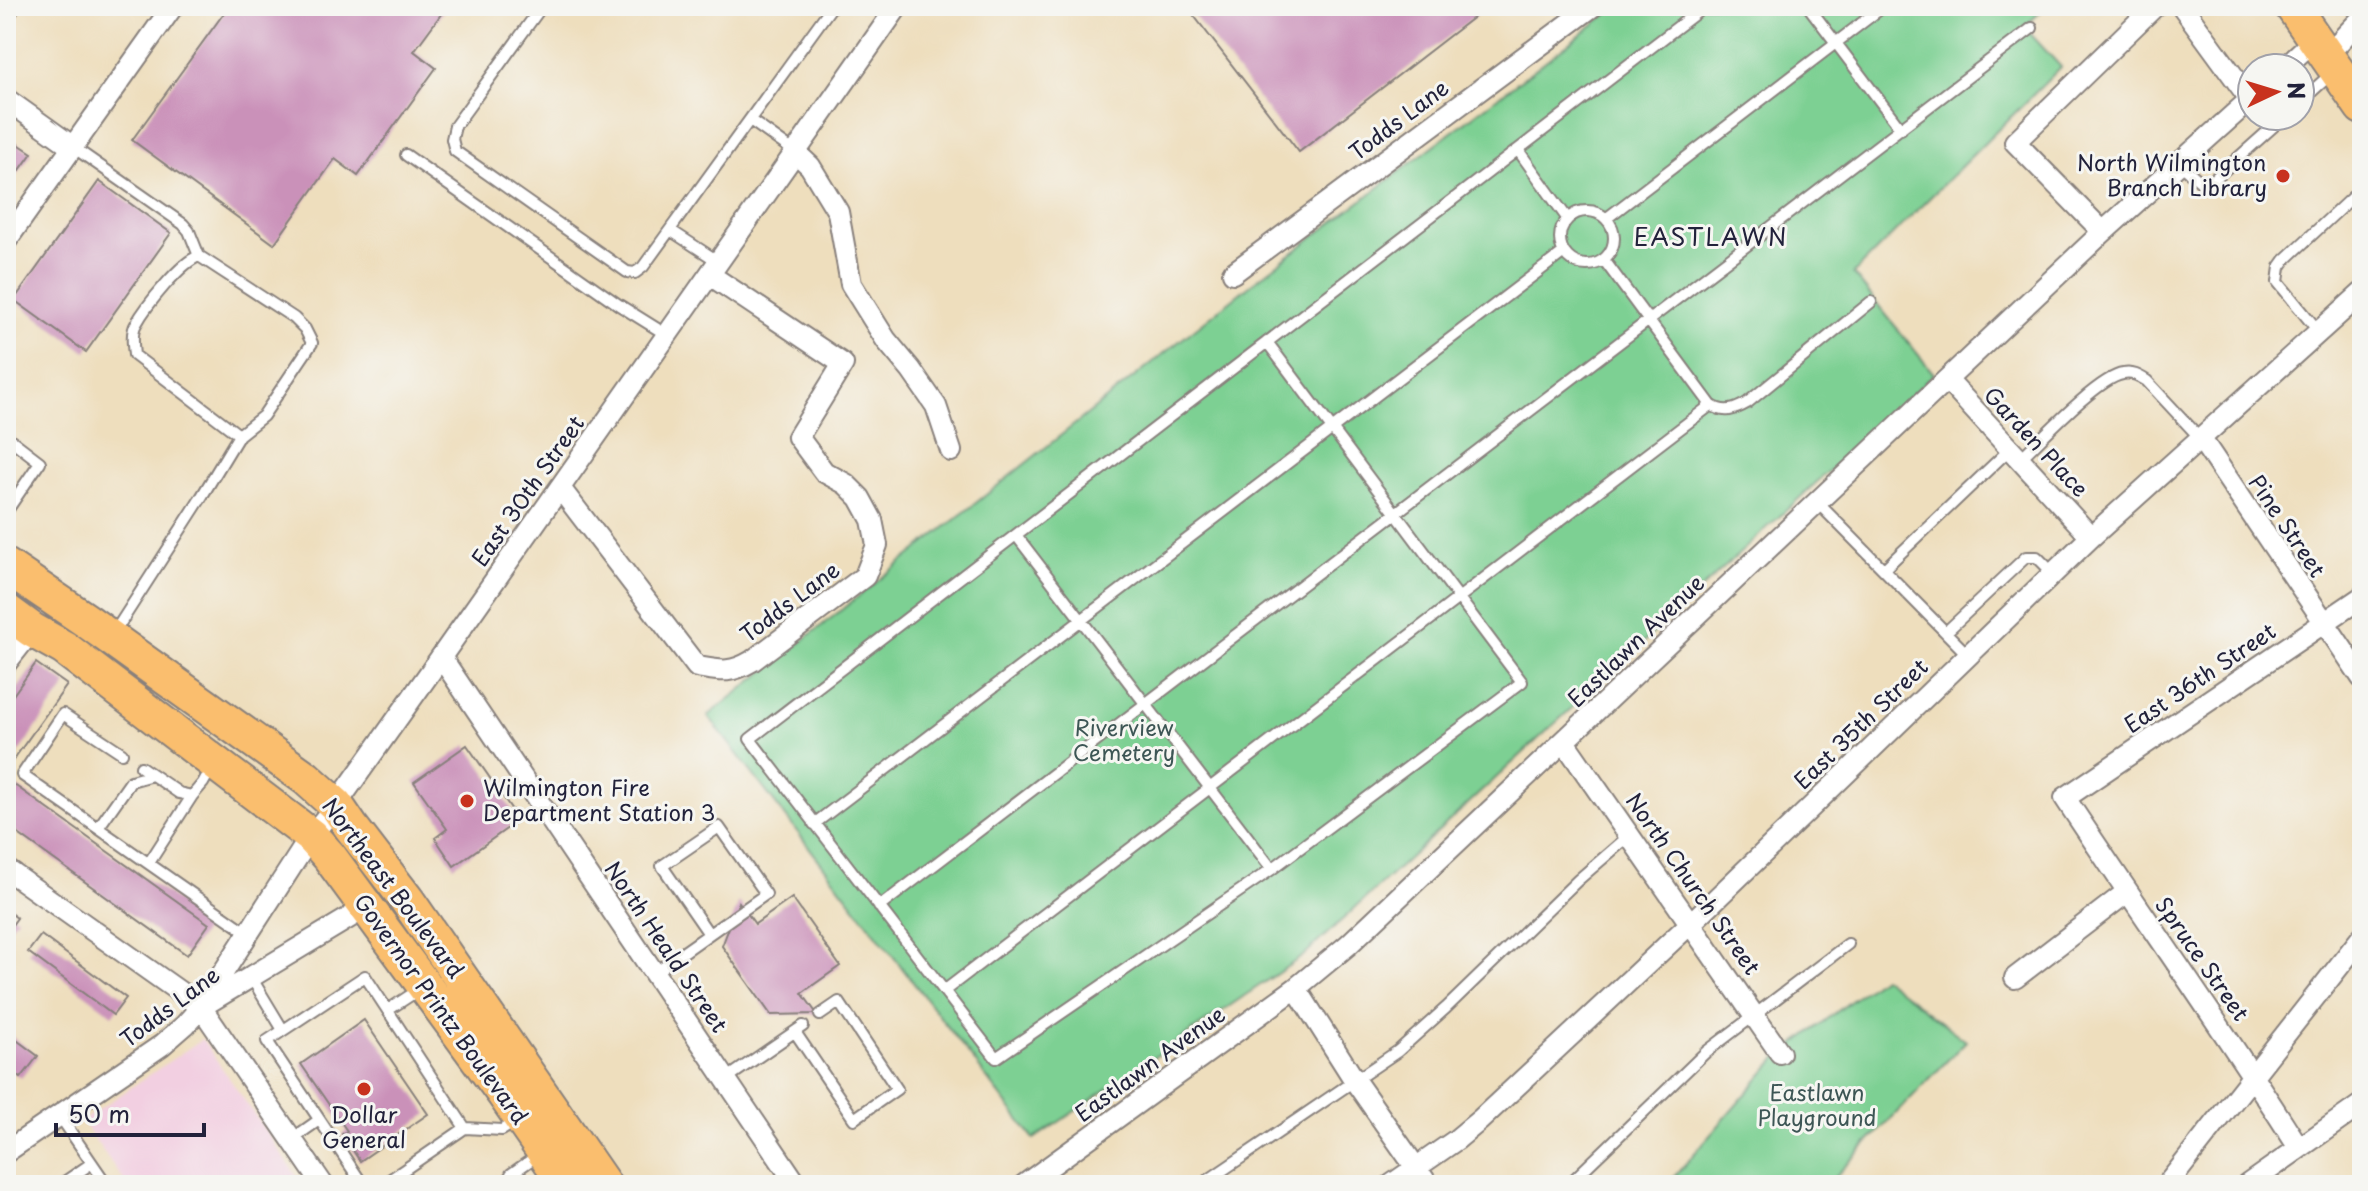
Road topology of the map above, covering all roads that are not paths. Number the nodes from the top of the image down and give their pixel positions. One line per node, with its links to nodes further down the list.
1 (16, 6): 14 (lane)
2 (173, 6): 27 (street)
3 (542, 6): 35 (lane)
4 (832, 6): 24 (lane)
5 (898, 6): 29 (street, East 30th Street)
6 (1705, 6): 28 (lane)
7 (1808, 6): 16 (lane)
8 (1884, 6): 16 (lane)
9 (2155, 6): 36 (street)
10 (2182, 6): 20 (street)
11 (2292, 6): 17 (main road)
12 (1585, 8): 42 (street, Todds Lane)
13 (2362, 18): 17 (street)
14 (6, 19)
15 (2032, 28): 25 (lane)
16 (1836, 43): 25 (lane); 34 (lane)
17 (2326, 55): 18 (street); 19 (lane); 22 (main road)
18 (2316, 58)
19 (2316, 75)
20 (2236, 78)
21 (6, 99): 27 (street)
22 (2362, 107)
23 (2236, 112): 31 (street, Eastlawn Avenue)
24 (750, 120): 29 (lane); 35 (lane)
25 (1901, 129): 45 (lane)
26 (2267, 132): 31 (lane)
27 (73, 147): 37 (street); 39 (lane)
28 (1518, 150): 33 (lane); 48 (lane)
29 (795, 152): 41 (street, East 30th Street); 55 (street)
30 (406, 155): 47 (lane)
31 (2179, 163): 36 (street, Eastlawn Avenue)
32 (2362, 188): 46 (lane)
33 (1567, 218): 34 (lane); 38 (lane)
34 (1607, 218): 40 (lane)
35 (670, 230): 41 (lane)
36 (2103, 232): 49 (street, Eastlawn Avenue)
37 (6, 241)
38 (1564, 252): 40 (lane); 51 (lane)
39 (199, 256): 52 (lane); 52 (lane)
40 (1604, 260): 45 (lane)
41 (714, 268): 47 (street, East 30th Street); 57 (street, Todds Lane)
42 (1233, 273)
43 (2362, 293): 46 (street, East 35th Street)
44 (1871, 302): 50 (lane)
45 (1648, 321): 50 (lane); 60 (lane)
46 (2320, 332): 54 (street, East 35th Street)
47 (667, 335): 57 (street, East 30th Street)
48 (1267, 342): 51 (lane); 61 (lane)
49 (1947, 380): 56 (street, Garden Place); 58 (street, Eastlawn Avenue)
50 (1711, 405): 67 (lane)
51 (1331, 428): 60 (lane); 68 (lane)
52 (239, 435): 72 (lane)
53 (6, 436): 59 (lane)
54 (2201, 439): 56 (lane); 62 (street, East 35th Street); 70 (street, Pine Street)
55 (951, 451)
56 (2015, 454): 62 (street, Garden Place); 64 (lane)
57 (560, 488): 74 (street, East 30th Street)
58 (1817, 502): 64 (lane); 78 (street, Eastlawn Avenue)
59 (6, 512)
60 (1395, 514): 67 (lane); 77 (lane)
61 (1016, 535): 68 (lane); 87 (lane)
62 (2091, 537): 65 (street, East 35th Street)
63 (6, 566): 72 (main road, Northeast Boulevard)
64 (1884, 569): 71 (lane)
65 (2053, 573): 71 (lane); 73 (street, East 35th Street)
66 (2362, 597): 70 (street, East 36th Street)
67 (1459, 598): 83 (lane); 93 (lane)
68 (1081, 620): 77 (lane); 87 (lane)
69 (19, 621): 75 (street); 80 (main road, Northeast Boulevard)
70 (2323, 624): 76 (street, Pine Street); 85 (street, East 36th Street)
71 (1946, 632): 73 (lane)
72 (110, 638): 86 (main road, Northeast Boulevard)
73 (1968, 655): 97 (street, East 35th Street)
74 (441, 657): 86 (street, East 30th Street); 102 (street, North Heald Street)
75 (6, 663)
76 (2362, 678)
77 (1145, 704): 83 (lane); 96 (lane)
78 (1565, 743): 89 (street, North Church Street); 106 (street, Eastlawn Avenue)
79 (122, 753): 88 (lane)
80 (215, 762): 84 (lane); 90 (main road, Northeast Boulevard)
81 (141, 767): 82 (lane)
82 (152, 775): 84 (lane); 88 (lane)
83 (1210, 788): 93 (lane); 107 (lane)
84 (192, 796): 91 (lane)
85 (2065, 798): 94 (street, Spruce Street)
86 (336, 805): 90 (street, East 30th Street); 135 (main road, Northeast Boulevard)
87 (814, 824): 96 (lane)
88 (98, 828): 91 (lane)
89 (1630, 835): 97 (street, North Church Street); 116 (lane)
90 (311, 836): 95 (main road, Governor Printz Boulevard); 98 (street, East 30th Street)
91 (149, 863): 98 (lane)
92 (6, 869): 108 (street)
93 (1272, 869): 107 (lane)
94 (2127, 892): 104 (street); 114 (street, Spruce Street)
95 (367, 907): 103 (street, Todds Lane); 105 (main road, Governor Printz Boulevard)
96 (879, 907): 107 (lane)
97 (1691, 923): 110 (street, North Church Street); 127 (street, East 35th Street)
98 (248, 933): 108 (street, East 30th Street)
99 (709, 934): 99 (lane); 102 (lane)
100 (2362, 937): 114 (street)
101 (1848, 944): 110 (lane)
102 (654, 973): 115 (street, North Heald Street)
103 (251, 977): 108 (street, Todds Lane); 112 (lane)
104 (2015, 978)
105 (425, 986): 109 (lane); 119 (main road, Governor Printz Boulevard)
106 (1296, 988): 116 (street); 137 (street, Eastlawn Avenue)
107 (944, 991)
108 (201, 1007): 118 (street, Todds Lane); 122 (street)
109 (388, 1010): 112 (lane); 121 (lane)
110 (1753, 1014): 113 (street, North Church Street); 141 (lane)
111 (820, 1015): 115 (lane)
112 (283, 1030): 120 (lane)
113 (1780, 1053)
114 (2253, 1075): 123 (street, Spruce Street); 142 (street)
115 (726, 1079): 136 (street, North Heald Street)
116 (1355, 1081): 127 (street); 138 (lane)
117 (2362, 1104): 123 (street)
118 (59, 1115): 125 (street, Todds Lane); 126 (lane)
119 (521, 1118): 121 (lane); 124 (main road, Governor Printz Boulevard)
120 (319, 1120): 122 (lane); 132 (lane)
121 (465, 1128): 133 (lane)
122 (292, 1139): 131 (street)
123 (2299, 1148): 143 (street)
124 (543, 1151): 128 (main road, Governor Printz Boulevard); 134 (lane)
125 (6, 1152)
126 (92, 1163): 129 (lane); 130 (lane)
127 (1416, 1168): 139 (street, East 35th Street); 140 (street)
128 (564, 1184)
129 (60, 1185)
130 (107, 1185)
131 (323, 1185)
132 (363, 1185)
133 (382, 1185)
134 (519, 1185)
135 (604, 1185)
136 (797, 1185)
137 (1024, 1185)
138 (1201, 1185)
139 (1391, 1185)
140 (1428, 1185)
141 (1568, 1185)
142 (2167, 1185)
143 (2247, 1185)

